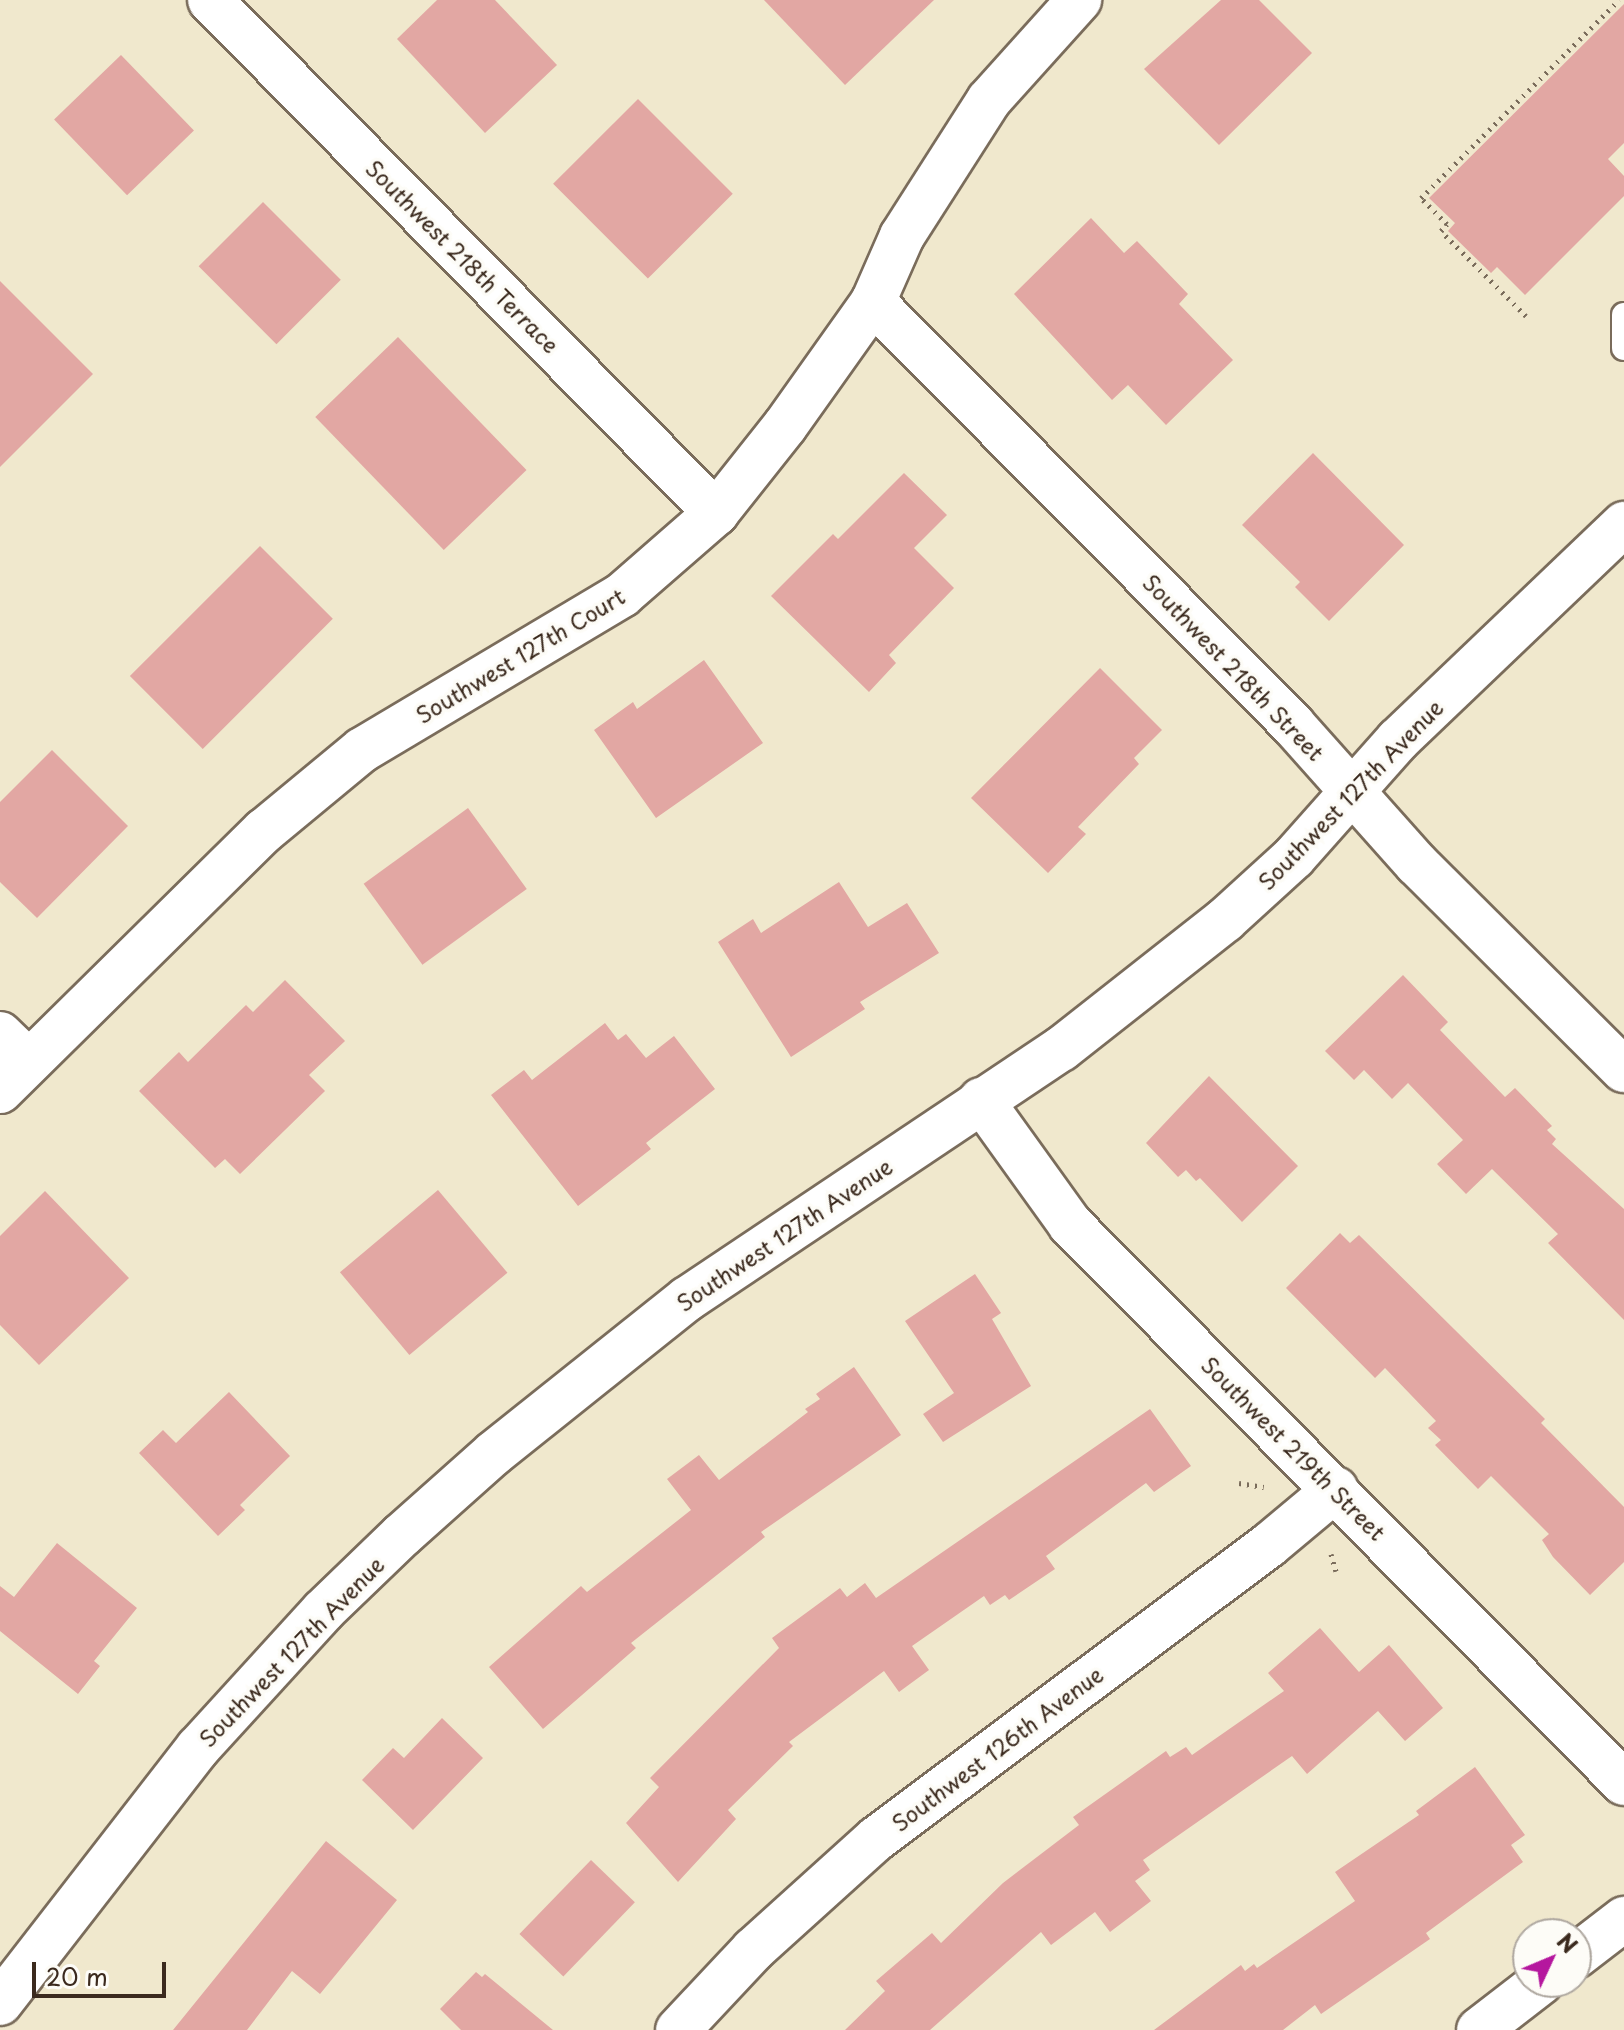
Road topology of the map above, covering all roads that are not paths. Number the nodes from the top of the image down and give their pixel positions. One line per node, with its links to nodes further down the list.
1 (210, 0): 6 (street, Southwest 218th Terrace)
2 (1072, 2): 3 (street, Southwest 127th Court)
3 (873, 302): 6 (street, Southwest 127th Court); 8 (street, Southwest 218th Street)
4 (1624, 315): 5 (lane)
5 (1624, 348)
6 (716, 513): 9 (street, Southwest 127th Court)
7 (1624, 524): 8 (street, Southwest 127th Avenue)
8 (1351, 791): 10 (street, Southwest 218th Street); 11 (street, Southwest 127th Avenue)
9 (10, 1063)
10 (1624, 1070)
11 (981, 1100): 12 (street, Southwest 219th Street); 17 (street, Southwest 127th Avenue)
12 (1336, 1489): 13 (street, Southwest 219th Street); 18 (street, Southwest 126th Avenue)
13 (1624, 1783)
14 (1624, 1919): 15 (street)
15 (1592, 1944)
16 (1520, 1998): 19 (street)
17 (0, 2003)
18 (678, 2030)
19 (1479, 2030)

